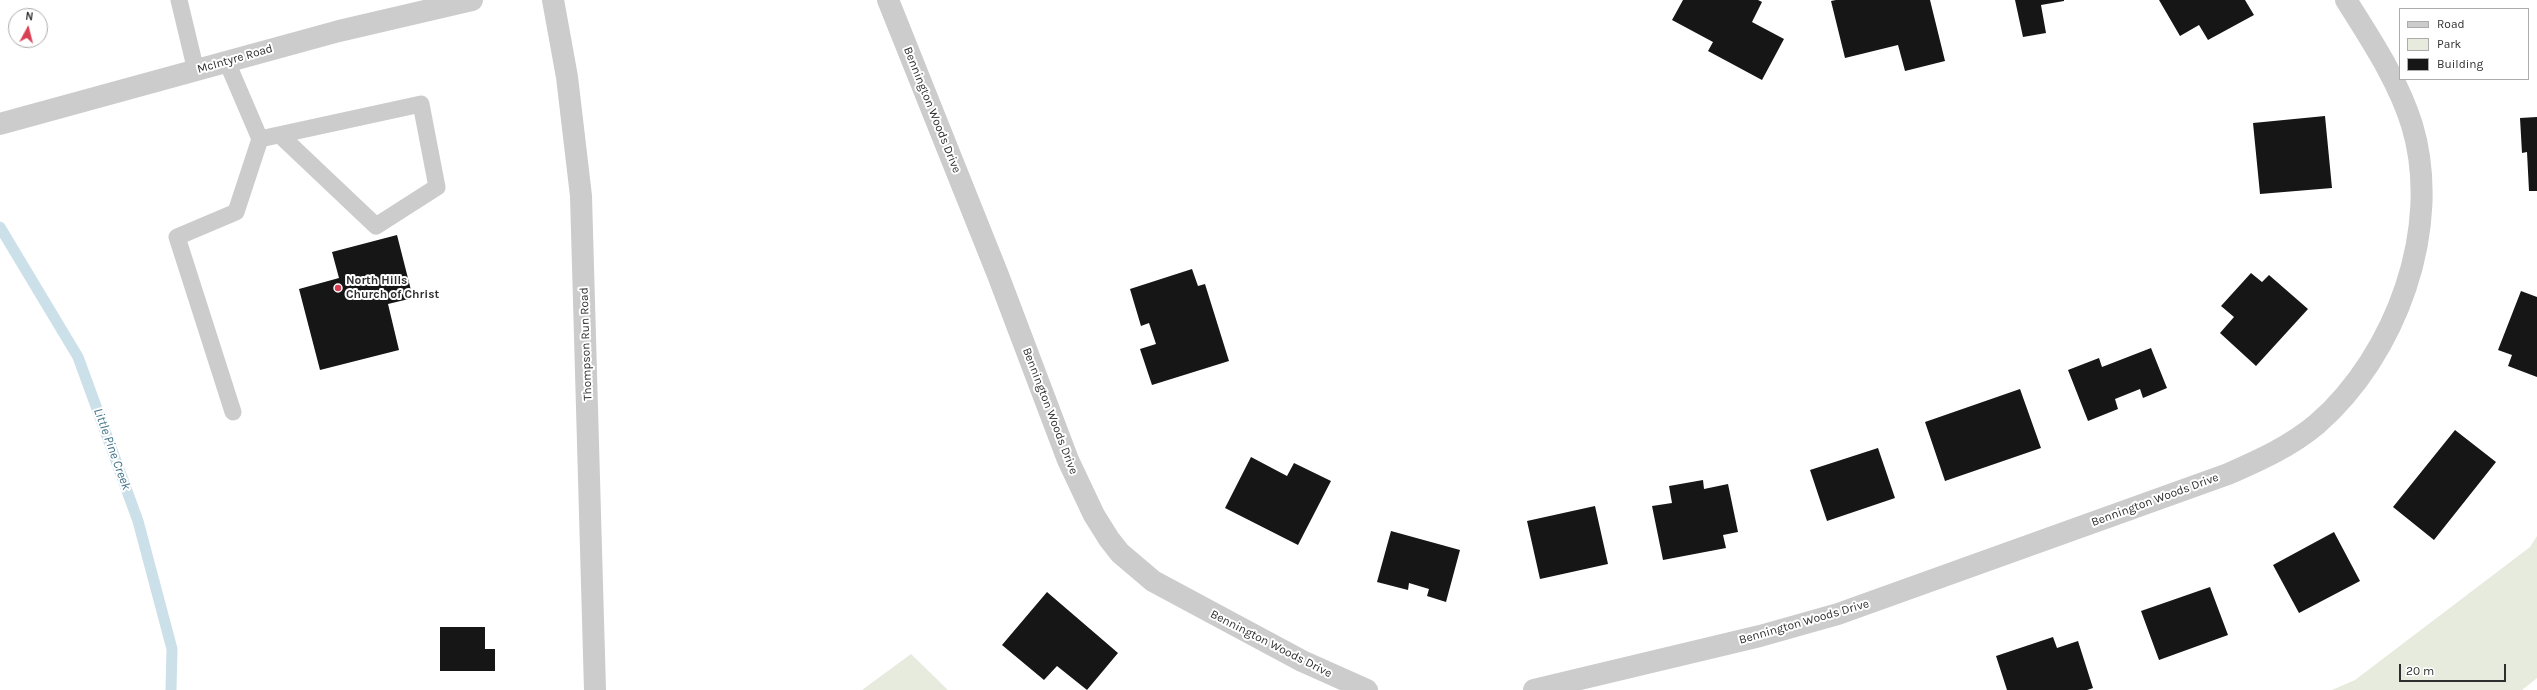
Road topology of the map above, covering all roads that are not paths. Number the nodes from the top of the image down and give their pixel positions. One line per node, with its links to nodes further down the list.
1 (179, 0): 7 (lane)
2 (472, 0): 6 (street, McIntyre Road)
3 (553, 0): 12 (street, Thompson Run Road)
4 (888, 0): 13 (street, Bennington Woods Drive)
5 (2346, 0): 14 (street, Bennington Woods Drive)
6 (227, 62): 7 (street, McIntyre Road); 10 (lane)
7 (196, 71): 8 (street, McIntyre Road)
8 (0, 124)
9 (281, 136): 9 (lane); 10 (lane)
10 (260, 139): 11 (lane)
11 (232, 412)
12 (595, 690)
13 (1367, 690)
14 (1534, 690)

